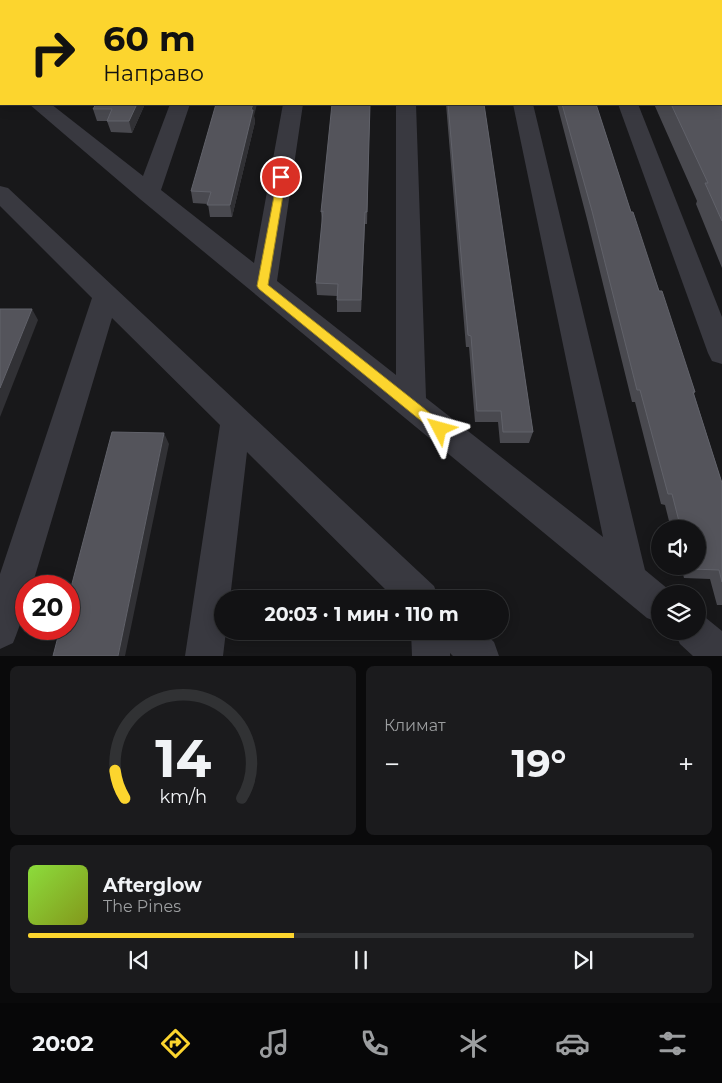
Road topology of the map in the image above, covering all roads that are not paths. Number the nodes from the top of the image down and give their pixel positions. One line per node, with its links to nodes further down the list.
1 (180, 105): 8 (street)
2 (293, 105): 9 (street)
3 (406, 105): 12 (street)
4 (523, 105): 14 (street)
5 (628, 105): 11 (street)
6 (52, 108): 8 (street)
7 (0, 194): 10 (street)
8 (148, 194): 9 (street)
9 (263, 286): 12 (street)
10 (106, 295): 13 (street); 17 (street)
11 (722, 353)
12 (411, 406): 14 (street)
13 (236, 420): 15 (street); 22 (street)
14 (630, 581): 16 (street)
15 (412, 590)
16 (651, 598)
17 (0, 630)
18 (431, 640): 23 (street)
19 (464, 640): 24 (street)
20 (704, 640): 21 (street)
21 (722, 655)
22 (204, 656)
23 (432, 656)
24 (480, 656)

